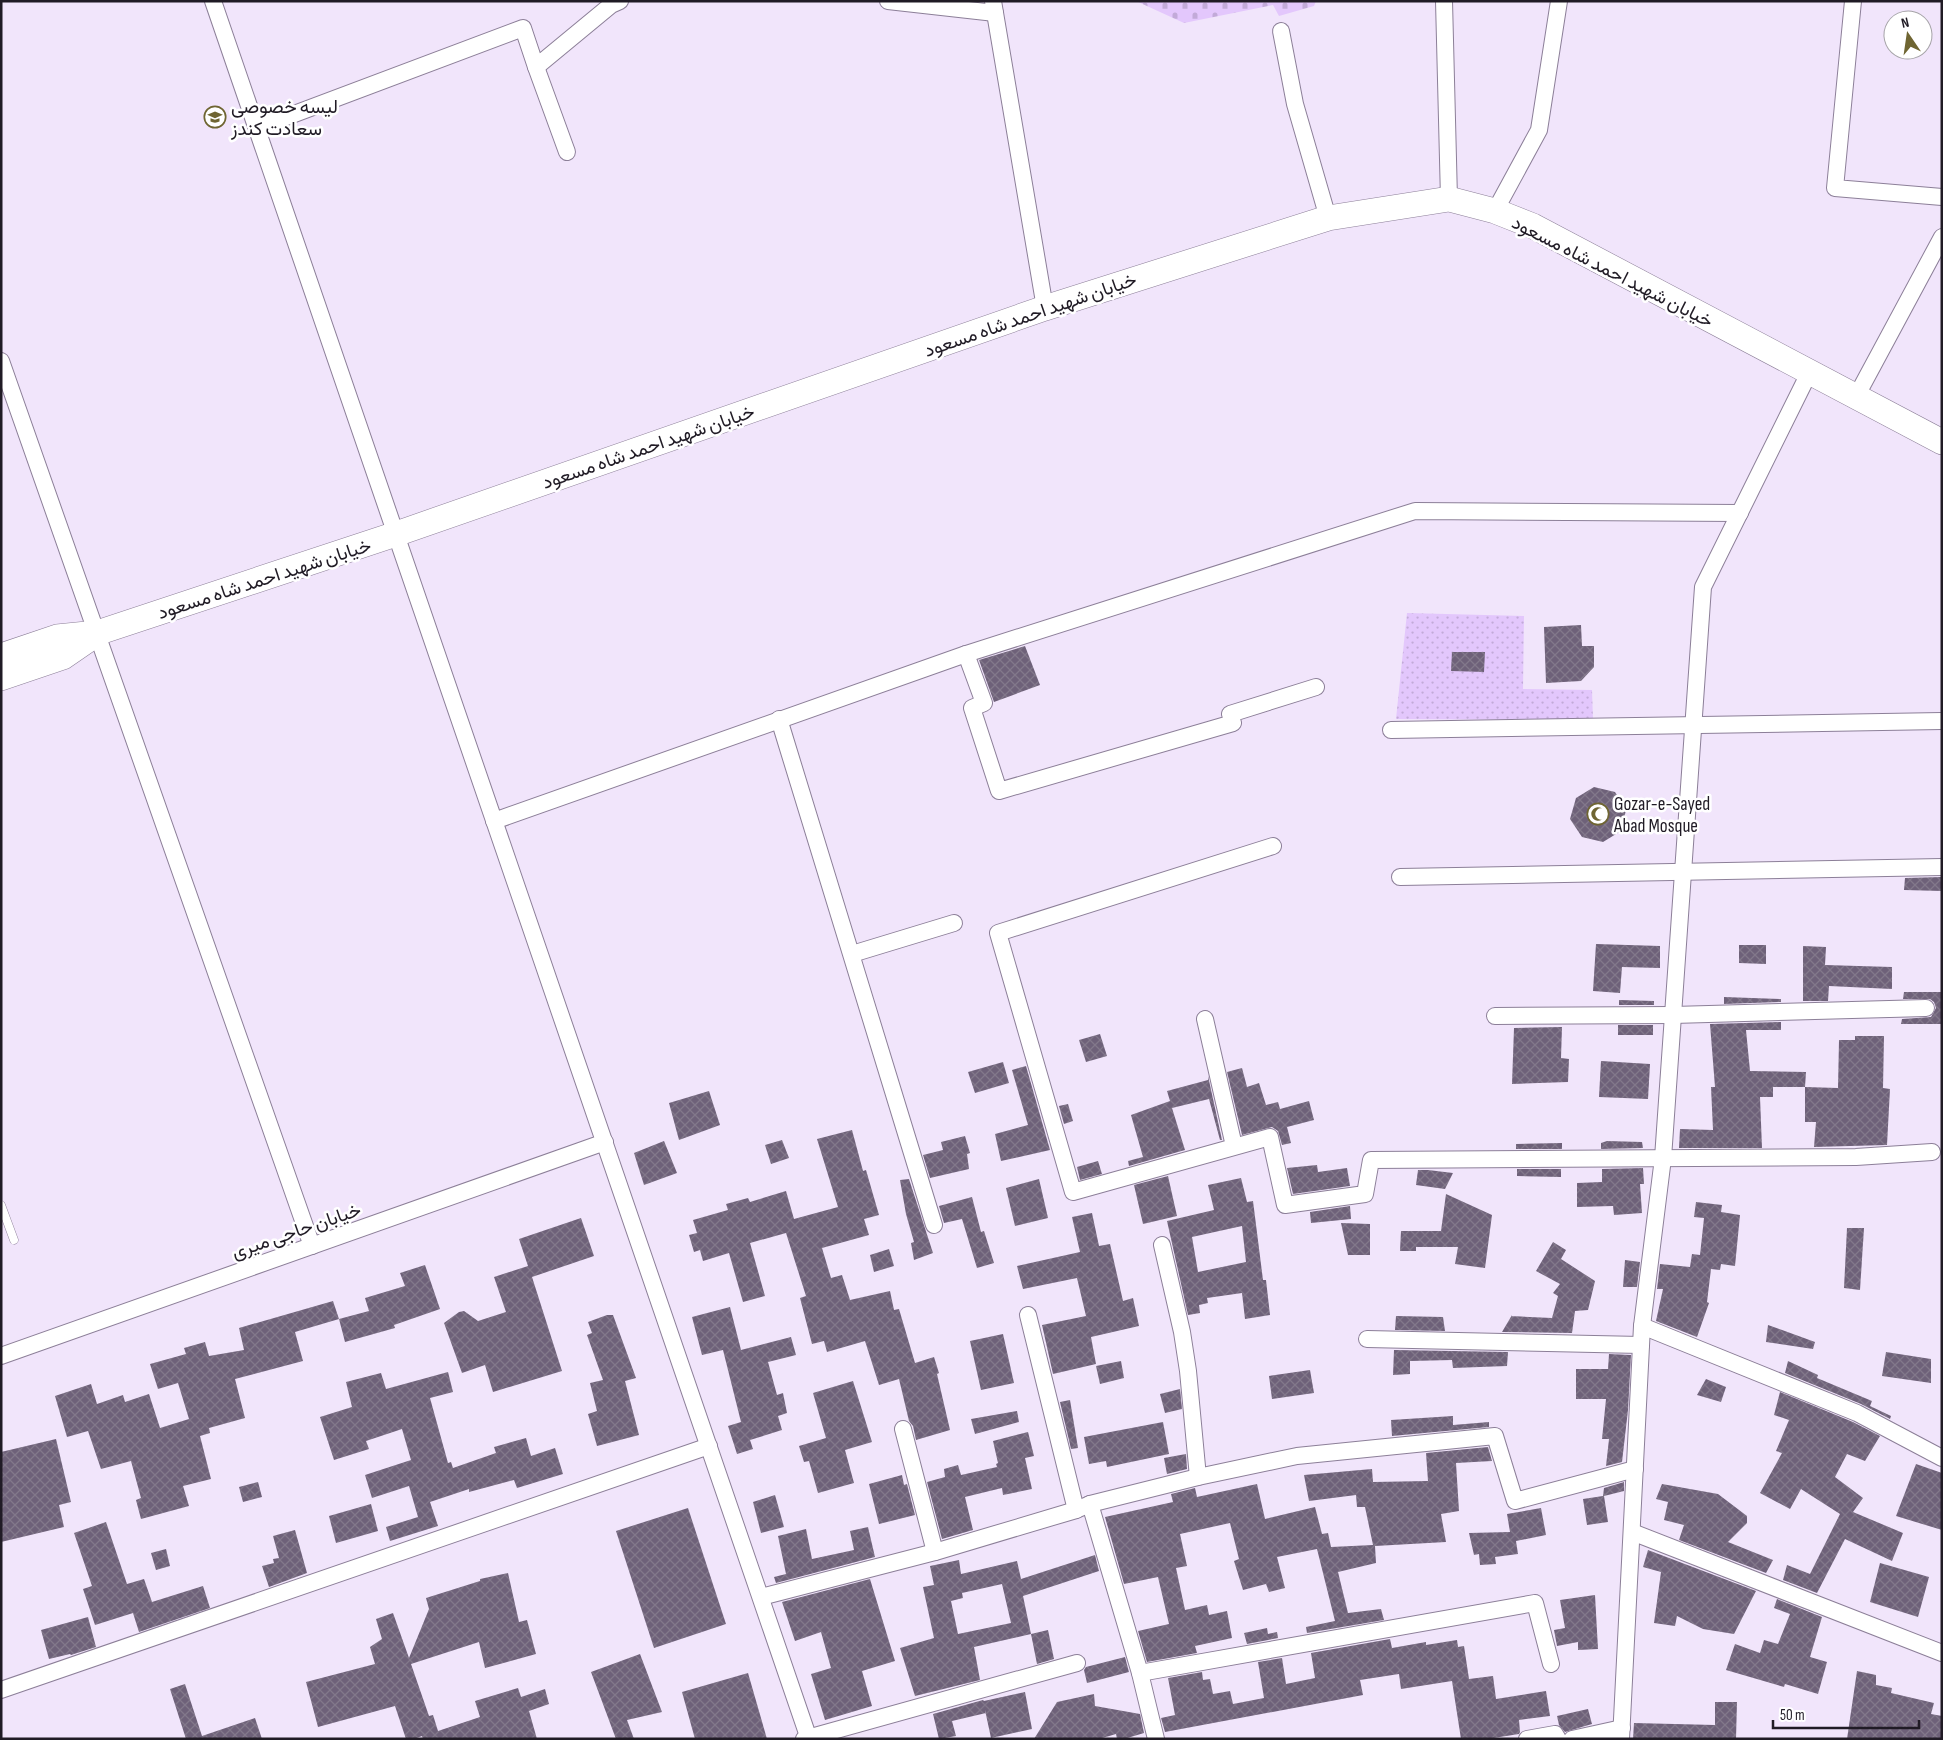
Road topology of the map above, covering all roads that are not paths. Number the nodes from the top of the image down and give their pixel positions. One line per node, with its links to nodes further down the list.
1 (213, 1): 10 (street)
2 (620, 1): 9 (street)
3 (888, 1): 7 (street)
4 (1444, 1): 13 (street)
5 (1559, 1): 14 (street)
6 (1853, 1): 12 (street)
7 (994, 7): 17 (street)
8 (1280, 31): 15 (street)
9 (536, 67): 10 (street); 11 (street)
10 (257, 128): 23 (street)
11 (567, 152)
12 (1942, 197)
13 (1449, 199): 14 (main road, خیابان شهید احمد شاه مسعود); 15 (main road, خیابان شهید احمد شاه مسعود)
14 (1496, 211): 19 (main road, خیابان شهید احمد شاه مسعود)
15 (1328, 218): 17 (main road, خیابان شهید احمد شاه مسعود)
16 (1942, 237): 20 (street)
17 (1045, 308): 23 (main road, خیابان شهید احمد شاه مسعود)
18 (1, 361): 24 (street)
19 (1809, 373): 20 (main road, خیابان شهید احمد شاه مسعود); 22 (street)
20 (1856, 397): 21 (main road, خیابان شهید احمد شاه مسعود)
21 (1942, 442)
22 (1740, 513): 25 (street); 31 (street)
23 (396, 534): 24 (main road, خیابان شهید احمد شاه مسعود); 33 (street)
24 (97, 633): 26 (main road, خیابان شهید احمد شاه مسعود); 27 (main road, خیابان شهید احمد شاه مسعود); 52 (street)
25 (966, 654): 28 (street); 29 (street)
26 (1, 656)
27 (1, 678)
28 (1316, 687)
29 (779, 720): 33 (street); 39 (street)
30 (1942, 721): 31 (street)
31 (1693, 725): 32 (street); 36 (street)
32 (1391, 730)
33 (494, 820): 44 (street)
34 (1273, 846): 45 (street)
35 (1942, 867): 36 (street)
36 (1683, 870): 37 (street); 41 (street)
37 (1400, 877)
38 (954, 923): 39 (street)
39 (852, 954): 49 (street)
40 (1926, 1008): 41 (street)
41 (1673, 1015): 42 (street); 47 (street)
42 (1495, 1016)
43 (1205, 1018): 45 (street)
44 (605, 1142): 52 (street, خیابان حاجی میری); 59 (street)
45 (1234, 1146): 47 (street)
46 (1932, 1152): 47 (street)
47 (1663, 1158): 54 (street)
48 (1, 1205): 50 (lane)
49 (934, 1226)
50 (14, 1240)
51 (1162, 1245): 62 (street)
52 (312, 1246): 57 (street, خیابان حاجی میری)
53 (1028, 1315): 63 (street)
54 (1642, 1326): 56 (street); 60 (street)
55 (1368, 1339): 56 (street)
56 (1641, 1345): 61 (street)
57 (1, 1356)
58 (904, 1429): 65 (street)
59 (709, 1446): 66 (street); 71 (street)
60 (1942, 1458)
61 (1635, 1468): 62 (street); 64 (street)
62 (1198, 1477): 63 (street)
63 (1083, 1507): 65 (street); 70 (street)
64 (1632, 1532): 67 (street); 72 (street)
65 (935, 1552): 66 (street)
66 (761, 1596): 73 (street)
67 (1942, 1652)
68 (1077, 1663): 73 (street)
69 (1552, 1664): 70 (street)
70 (1140, 1673): 74 (street)
71 (1, 1690)
72 (1621, 1734): 77 (street)
73 (807, 1738)
74 (1156, 1739)
75 (1527, 1739): 76 (street)
76 (1558, 1739)
77 (1572, 1739)

